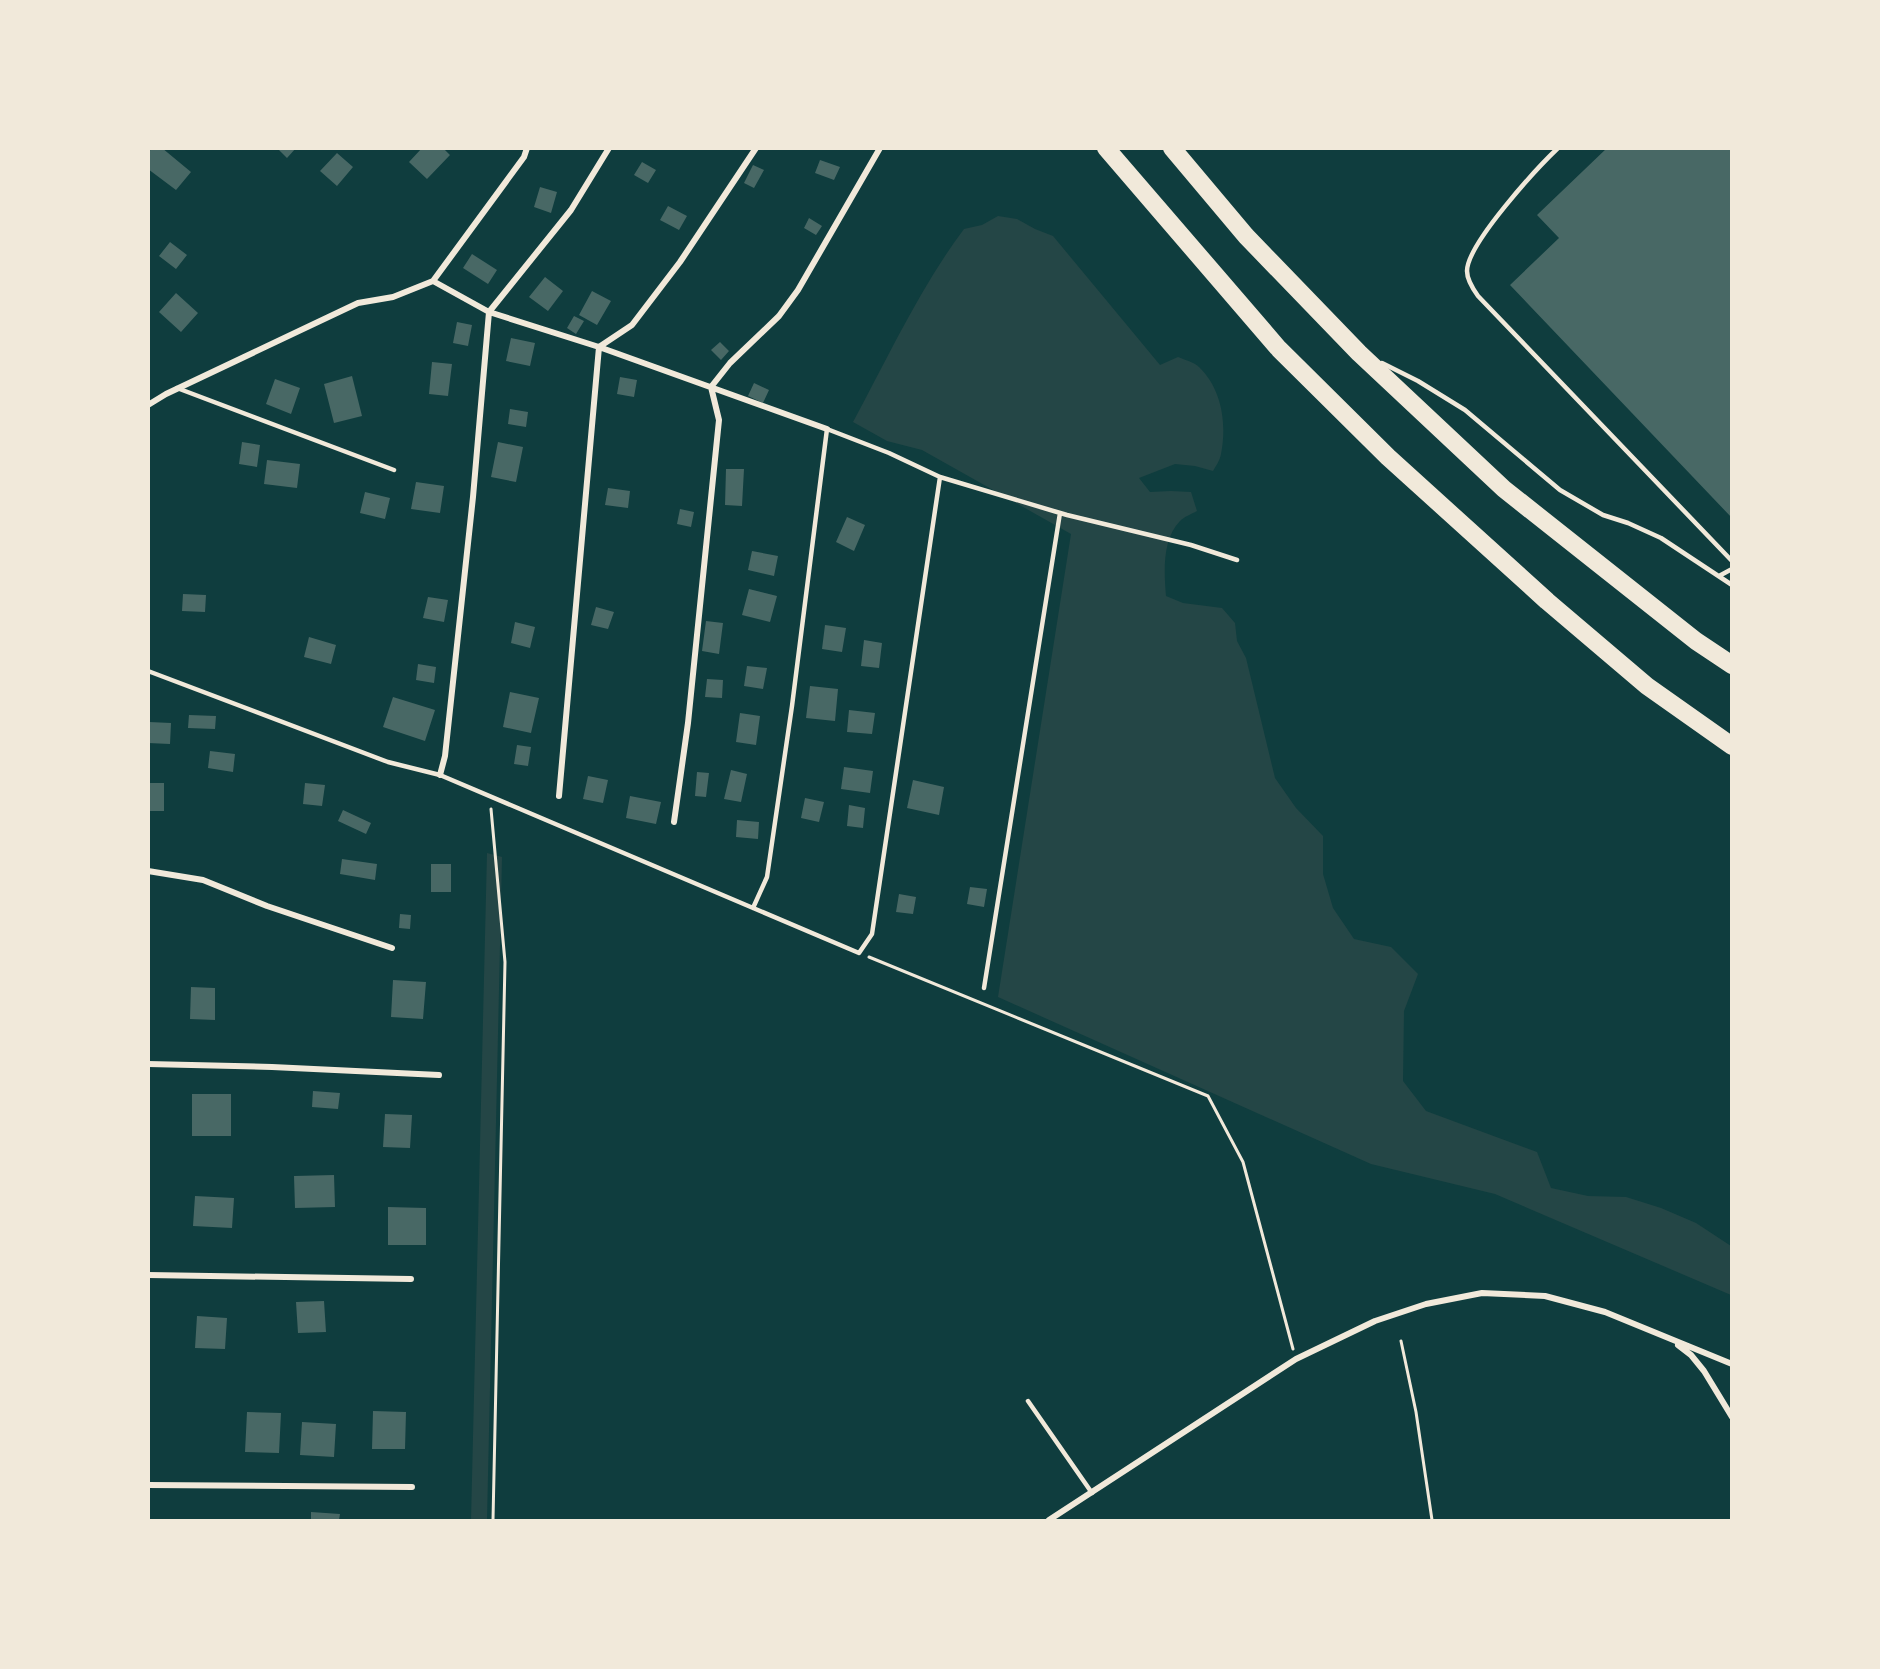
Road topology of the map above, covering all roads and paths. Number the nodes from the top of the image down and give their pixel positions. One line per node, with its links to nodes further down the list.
1 (527, 148): 8 (street)
2 (609, 148): 9 (street)
3 (756, 148): 10 (street)
4 (880, 148): 12 (street)
5 (1106, 148): 26 (highway)
6 (1172, 148): 11 (highway)
7 (1558, 148): 20 (lane)
8 (434, 281): 9 (street); 13 (street)
9 (489, 312): 10 (street); 27 (street)
10 (599, 346): 12 (street); 28 (street)
11 (1359, 352): 22 (lane); 24 (highway)
12 (711, 387): 15 (street); 30 (street)
13 (177, 388): 14 (street); 16 (lane)
14 (148, 405)
15 (827, 429): 17 (lane); 32 (lane)
16 (394, 470)
17 (940, 477): 18 (lane); 34 (lane)
18 (1060, 513): 19 (lane); 35 (lane)
19 (1237, 560)
20 (1731, 561)
21 (1731, 569): 22 (lane)
22 (1719, 576): 23 (lane)
23 (1731, 585)
24 (1731, 665)
25 (148, 671): 27 (lane)
26 (1731, 746)
27 (440, 775): 29 (lane)
28 (559, 796)
29 (490, 797): 32 (lane); 49 (path)
30 (674, 822)
31 (148, 872): 33 (street)
32 (753, 908): 34 (lane)
33 (392, 948)
34 (859, 953): 42 (path)
35 (984, 988)
36 (148, 1064): 37 (street)
37 (439, 1075)
38 (148, 1275): 39 (street)
39 (411, 1279)
40 (1670, 1339): 42 (street); 43 (street); 45 (street)
41 (1401, 1341): 51 (path)
42 (1296, 1359): 48 (street)
43 (1731, 1364)
44 (1028, 1401): 48 (lane)
45 (1731, 1417)
46 (148, 1485): 47 (street)
47 (412, 1486)
48 (1092, 1493): 50 (street)
49 (493, 1521)
50 (1049, 1521)
51 (1432, 1521)

